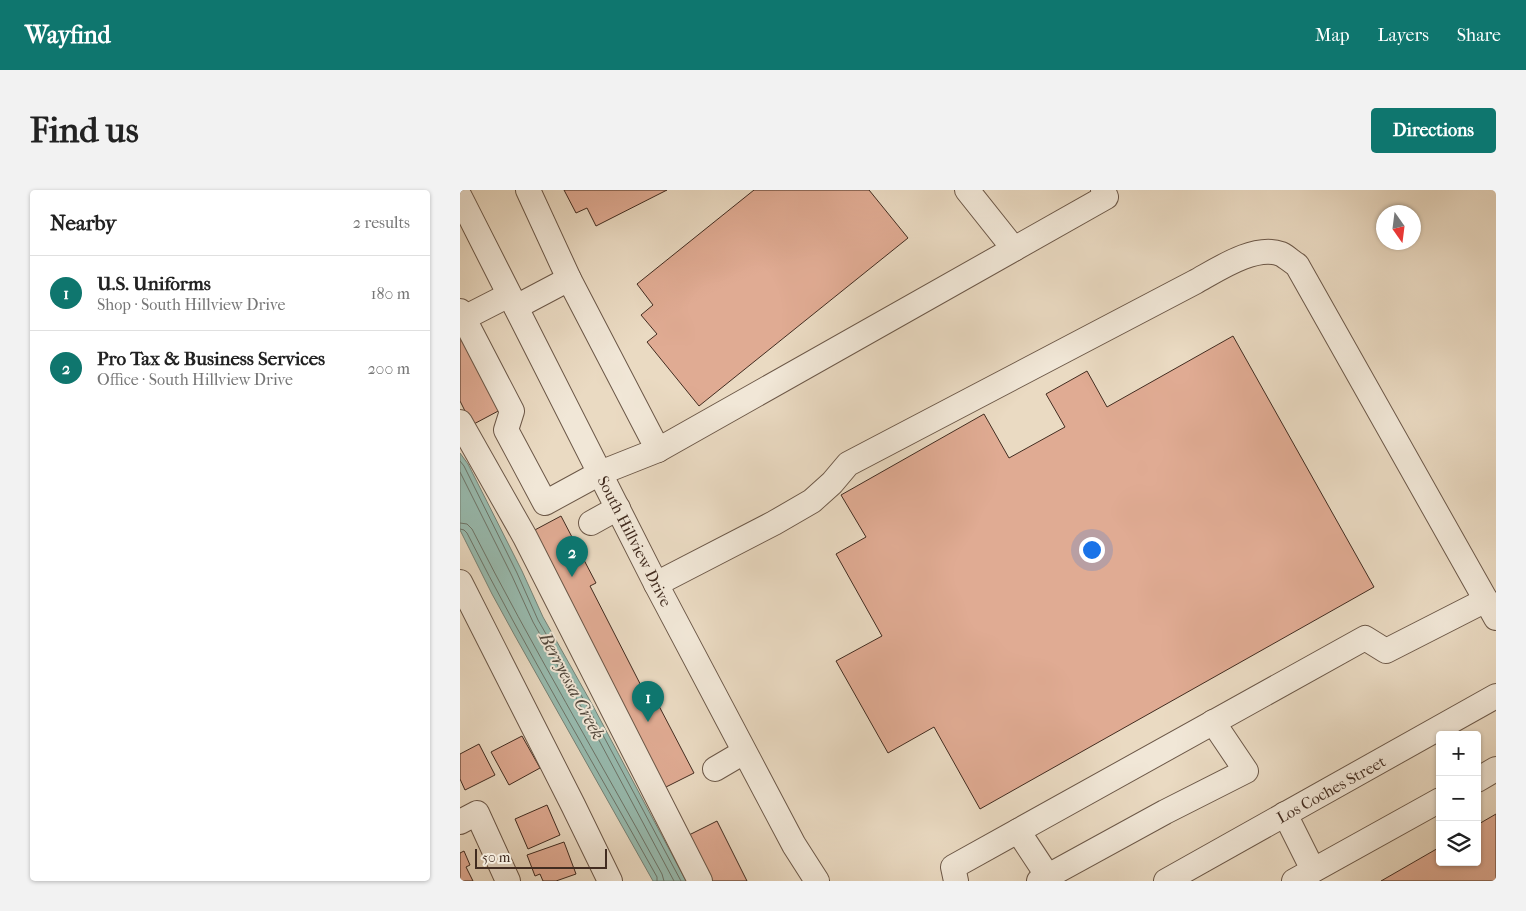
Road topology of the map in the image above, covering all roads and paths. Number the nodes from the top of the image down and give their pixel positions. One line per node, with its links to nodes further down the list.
1 (528, 190): 6 (street)
2 (967, 190): 5 (street)
3 (1103, 190): 5 (street)
4 (460, 197): 7 (street, South Hillview Drive)
5 (1014, 249): 10 (street)
6 (569, 279): 7 (street); 10 (street)
7 (513, 301): 8 (street); 11 (street, South Hillview Drive)
8 (462, 315): 11 (street)
9 (460, 422): 31 (street)
10 (658, 450): 11 (street)
11 (600, 473): 12 (street, South Hillview Drive)
12 (618, 508): 13 (street); 15 (street, South Hillview Drive)
13 (591, 523)
14 (460, 582): 30 (street)
15 (656, 584): 16 (street); 19 (street, South Hillview Drive)
16 (1491, 609): 18 (street)
17 (1496, 696): 24 (street, Los Coches Street)
18 (1213, 722): 26 (street); 28 (street)
19 (744, 752): 20 (street); 32 (street, South Hillview Drive)
20 (716, 769)
21 (1496, 769): 22 (street)
22 (1481, 778)
23 (1436, 802): 27 (street)
24 (1285, 814): 27 (street); 34 (street, Los Coches Street)
25 (460, 822): 29 (street)
26 (1018, 831): 28 (street); 33 (street)
27 (1304, 876)
28 (1046, 879)
29 (508, 881)
30 (610, 881)
31 (700, 881)
32 (817, 881)
33 (956, 881)
34 (1166, 881)

